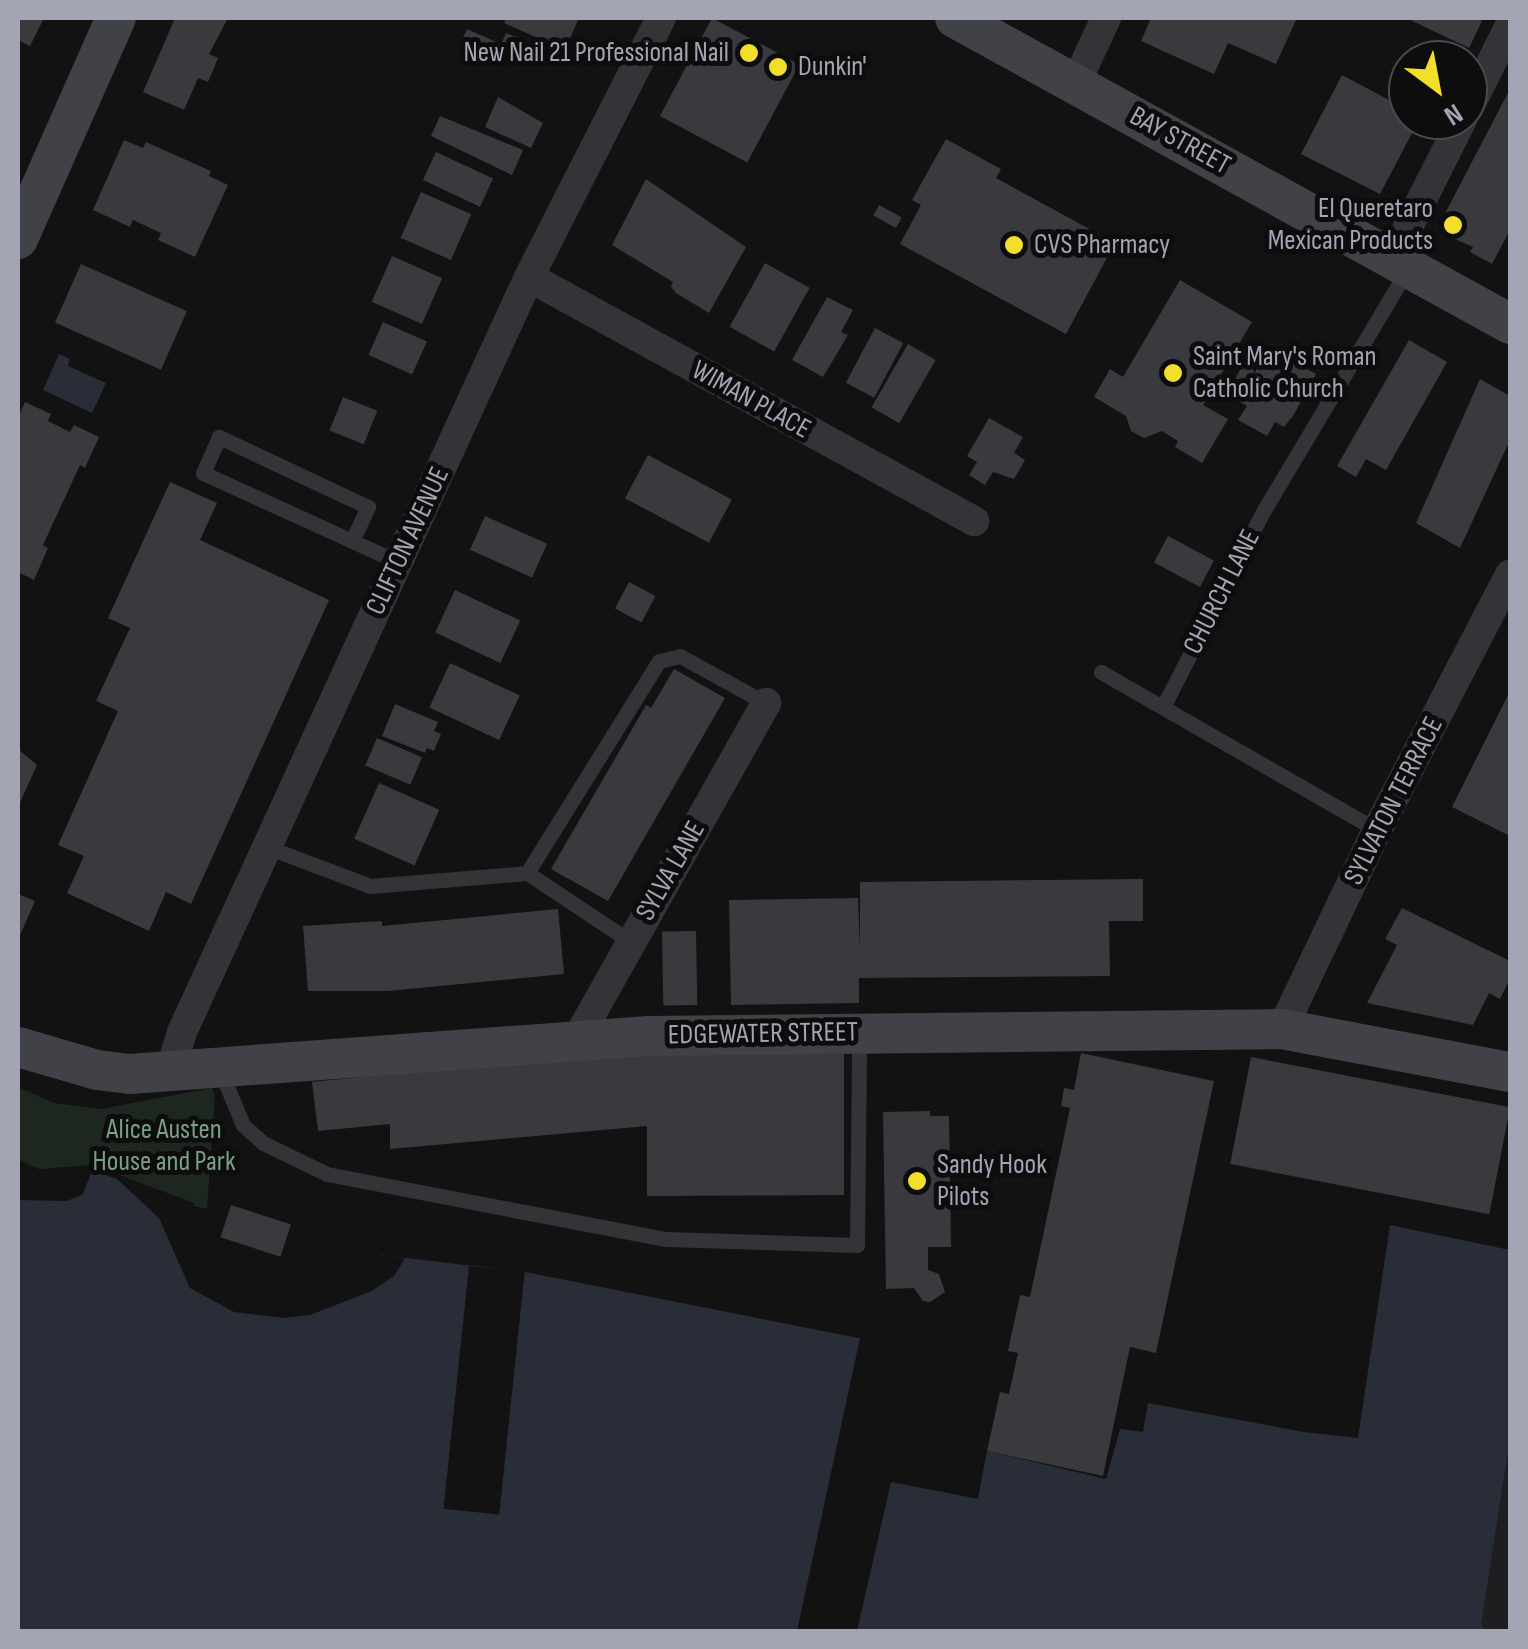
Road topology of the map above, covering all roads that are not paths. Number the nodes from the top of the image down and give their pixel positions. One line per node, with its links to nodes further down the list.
1 (116, 18): 9 (street)
2 (661, 18): 11 (street, CLIFTON AVENUE)
3 (955, 18): 7 (street, BAY STREET)
4 (1106, 18): 7 (street)
5 (1510, 26): 6 (street)
6 (1488, 69)
7 (1076, 84): 10 (street, BAY STREET)
8 (1453, 140): 10 (street)
9 (18, 239)
10 (1400, 263): 12 (street, BAY STREET); 19 (lane, CHURCH LANE)
11 (530, 277): 13 (street, WIMAN PLACE); 15 (street, CLIFTON AVENUE)
12 (1510, 324)
13 (974, 521)
14 (352, 542): 14 (lane); 15 (lane)
15 (398, 562): 21 (street, CLIFTON AVENUE)
16 (1510, 574): 20 (street, SYLVATON TERRACE)
17 (1100, 672): 19 (lane)
18 (766, 703): 22 (lane); 23 (street, SYLVA LANE)
19 (1164, 705): 20 (lane)
20 (1377, 830): 24 (street, SYLVATON TERRACE)
21 (267, 847): 22 (lane); 29 (street, CLIFTON AVENUE)
22 (527, 872): 23 (lane)
23 (630, 942): 26 (street, SYLVA LANE)
24 (1282, 1029): 25 (street, EDGEWATER STREET); 30 (street, EDGEWATER STREET)
25 (859, 1033): 26 (street, EDGEWATER STREET); 28 (lane)
26 (577, 1039): 28 (street, EDGEWATER STREET)
27 (18, 1047): 29 (street, EDGEWATER STREET)
28 (219, 1067): 29 (street, EDGEWATER STREET)
29 (170, 1071)
30 (1510, 1072)

